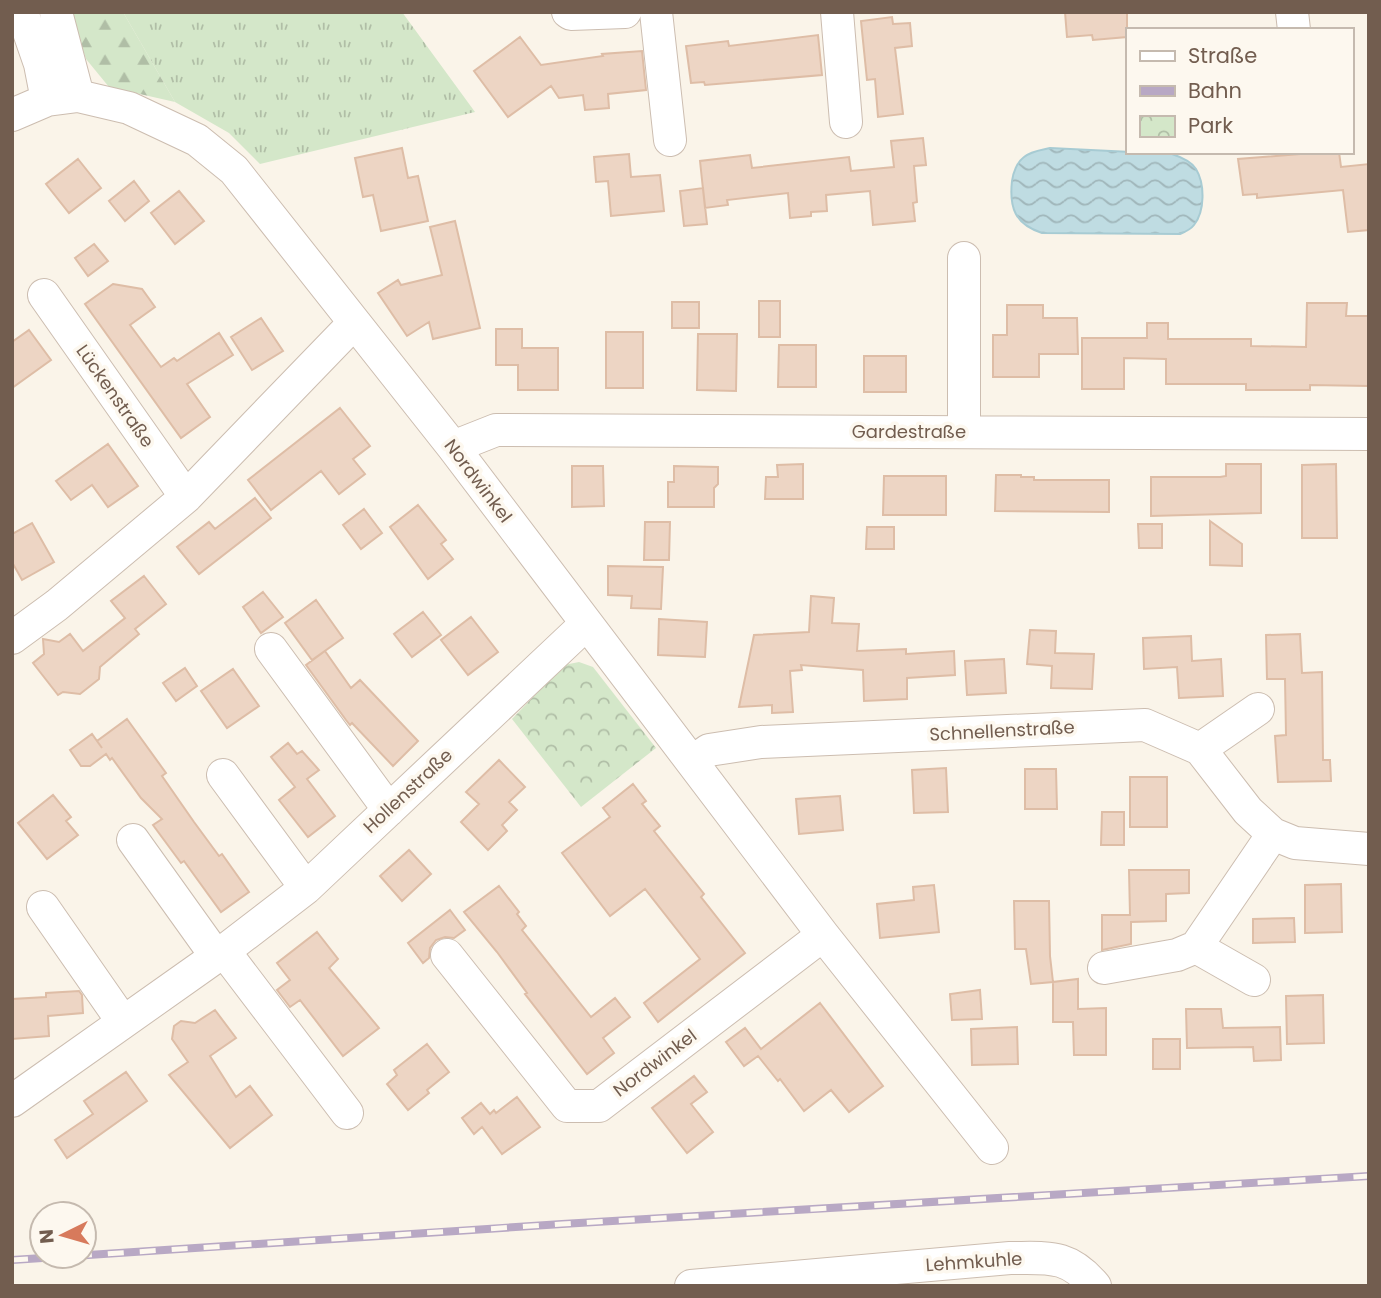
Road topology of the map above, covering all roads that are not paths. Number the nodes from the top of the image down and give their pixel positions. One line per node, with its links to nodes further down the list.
1 (22, 12): 7 (street)
2 (56, 12): 7 (street)
3 (568, 12): 4 (street)
4 (625, 12)
5 (656, 12): 10 (street)
6 (837, 12): 9 (street)
7 (63, 98): 8 (street); 13 (street, Nordwinkel)
8 (12, 115)
9 (846, 122)
10 (670, 141)
11 (964, 258): 14 (street)
12 (44, 295): 17 (street, Lückenstraße)
13 (354, 323): 16 (street, Nordwinkel); 17 (street)
14 (964, 432): 15 (street, Gardestraße); 16 (street, Gardestraße)
15 (1369, 434)
16 (453, 447): 18 (street, Nordwinkel)
17 (186, 497): 19 (street)
18 (586, 624): 23 (street, Nordwinkel); 25 (street, Hollenstraße)
19 (12, 638)
20 (271, 649): 25 (street)
21 (1258, 709): 22 (street)
22 (1200, 749): 23 (street, Schnellenstraße); 26 (street, Schnellenstraße)
23 (692, 762): 31 (street, Nordwinkel)
24 (223, 775): 29 (street)
25 (389, 810): 29 (street, Hollenstraße)
26 (1273, 834): 28 (street, Schnellenstraße); 32 (street)
27 (133, 840): 33 (street)
28 (1369, 849)
29 (306, 888): 33 (street, Hollenstraße)
30 (43, 907): 37 (street)
31 (823, 935): 34 (street, Nordwinkel); 40 (street, Nordwinkel)
32 (1196, 947): 35 (street); 36 (street)
33 (220, 954): 37 (street, Hollenstraße); 39 (street)
34 (447, 955)
35 (1104, 968)
36 (1254, 980)
37 (123, 1022): 38 (street, Hollenstraße)
38 (12, 1101)
39 (347, 1112)
40 (992, 1148)
41 (843, 1279): 42 (street, Lehmkuhle); 43 (street, Lehmkuhle)
42 (691, 1286)
43 (1095, 1286)

